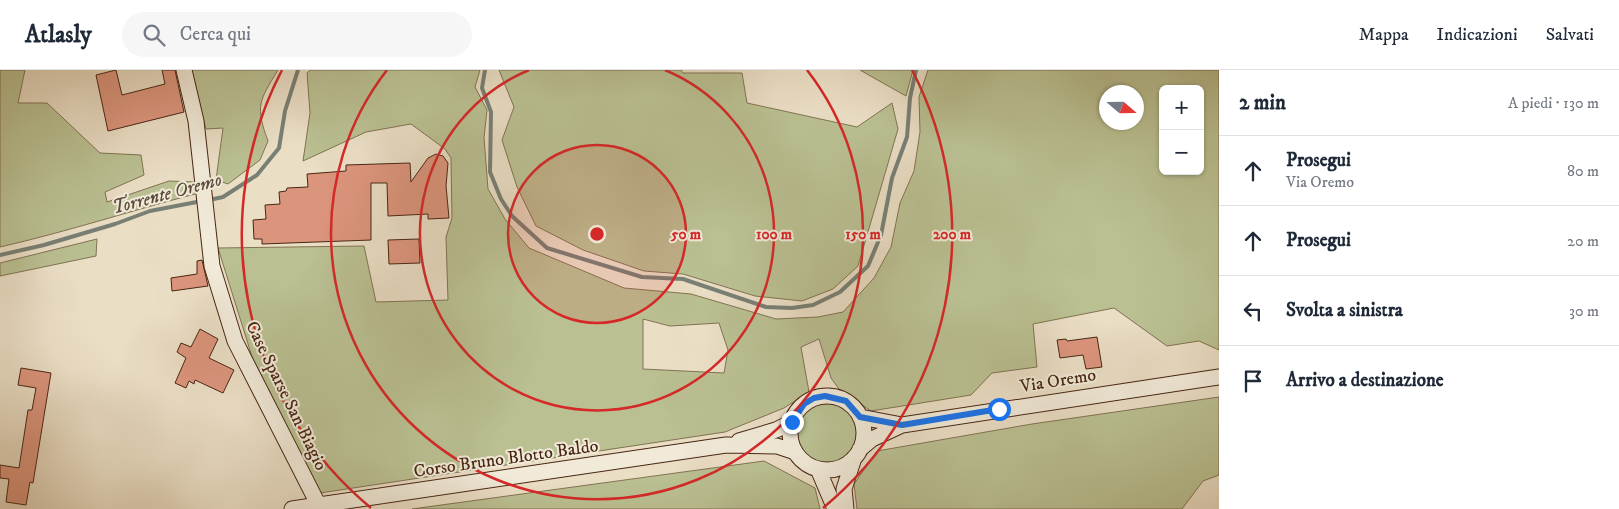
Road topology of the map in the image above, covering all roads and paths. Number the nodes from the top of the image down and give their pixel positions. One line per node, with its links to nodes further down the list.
1 (184, 70): 10 (main road, Case Sparse San Biagio)
2 (1219, 376): 5 (main road, Via Oremo)
3 (860, 417): 4 (main road); 5 (main road, Via Oremo); 8 (main road)
4 (792, 422): 6 (main road, Corso Bruno Blotto Baldo); 7 (main road)
5 (902, 425): 8 (main road, Via Oremo)
6 (726, 446): 7 (main road, Corso Bruno Blotto Baldo); 10 (main road, Corso Bruno Blotto Baldo)
7 (795, 452): 9 (main road)
8 (857, 454): 9 (main road); 13 (main road)
9 (818, 469): 12 (main road)
10 (319, 506): 11 (main road, Corso Bruno Blotto Baldo)
11 (292, 509)
12 (835, 509)
13 (846, 509)

